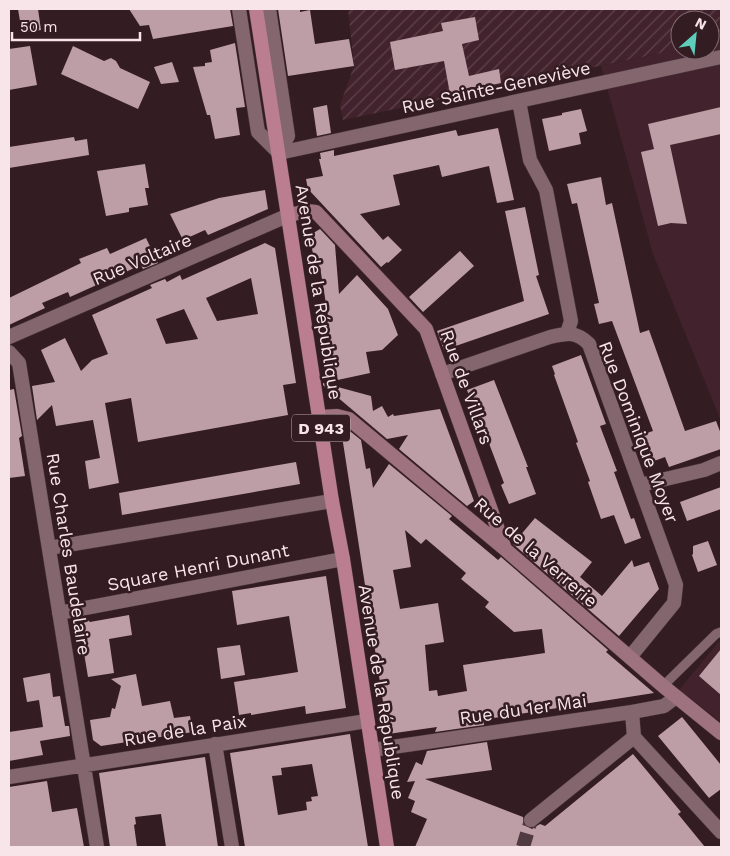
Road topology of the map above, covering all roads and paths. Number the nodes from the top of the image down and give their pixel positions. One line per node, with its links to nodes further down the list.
1 (239, 9): 6 (street)
2 (256, 9): 6 (main road, Avenue de la République / D 943)
3 (269, 9): 6 (street)
4 (721, 57): 5 (street, Rue Sainte-Geneviève)
5 (519, 101): 6 (street, Rue Sainte-Geneviève); 8 (street)
6 (278, 153): 7 (main road, Avenue de la République / D 943)
7 (289, 215): 9 (street, Rue Voltaire); 11 (main road, Rue de Villars); 12 (main road, Avenue de la République / D 943)
8 (568, 333): 11 (street); 14 (street, Rue Dominique Moyer)
9 (9, 337)
10 (9, 352): 16 (street, Rue Charles Baudelaire)
11 (442, 374): 17 (main road, Rue de Villars)
12 (319, 417): 15 (main road, Avenue de la République / D 943); 17 (main road, Rue de la Verrerie)
13 (721, 463): 14 (street)
14 (640, 485): 21 (street, Rue Dominique Moyer)
15 (332, 501): 16 (street); 18 (main road, Avenue de la République / D 943)
16 (49, 548): 19 (street, Rue Charles Baudelaire)
17 (506, 550): 21 (main road, Rue de la Verrerie)
18 (343, 559): 19 (street, Square Henri Dunant); 25 (main road, Avenue de la République / D 943)
19 (59, 612): 30 (street, Rue Charles Baudelaire)
20 (721, 632): 22 (lane)
21 (630, 657): 22 (main road, Rue de la Verrerie)
22 (663, 686): 23 (main road, Rue de la Verrerie)
23 (676, 698): 24 (street, Rue du 1er Mai); 26 (main road, Rue de la Verrerie)
24 (632, 712): 27 (street); 29 (street, Rue du 1er Mai)
25 (367, 721): 28 (street, Rue de la Paix); 29 (main road, Avenue de la République / D 943)
26 (721, 733)
27 (634, 737): 32 (street); 33 (street)
28 (216, 744): 30 (street, Rue de la Paix); 35 (street)
29 (372, 750): 36 (main road, Avenue de la République / D 943)
30 (84, 765): 31 (street, Rue de la Paix); 34 (street, Rue Charles Baudelaire)
31 (9, 777)
32 (531, 820)
33 (721, 832)
34 (97, 847)
35 (232, 847)
36 (387, 847)

